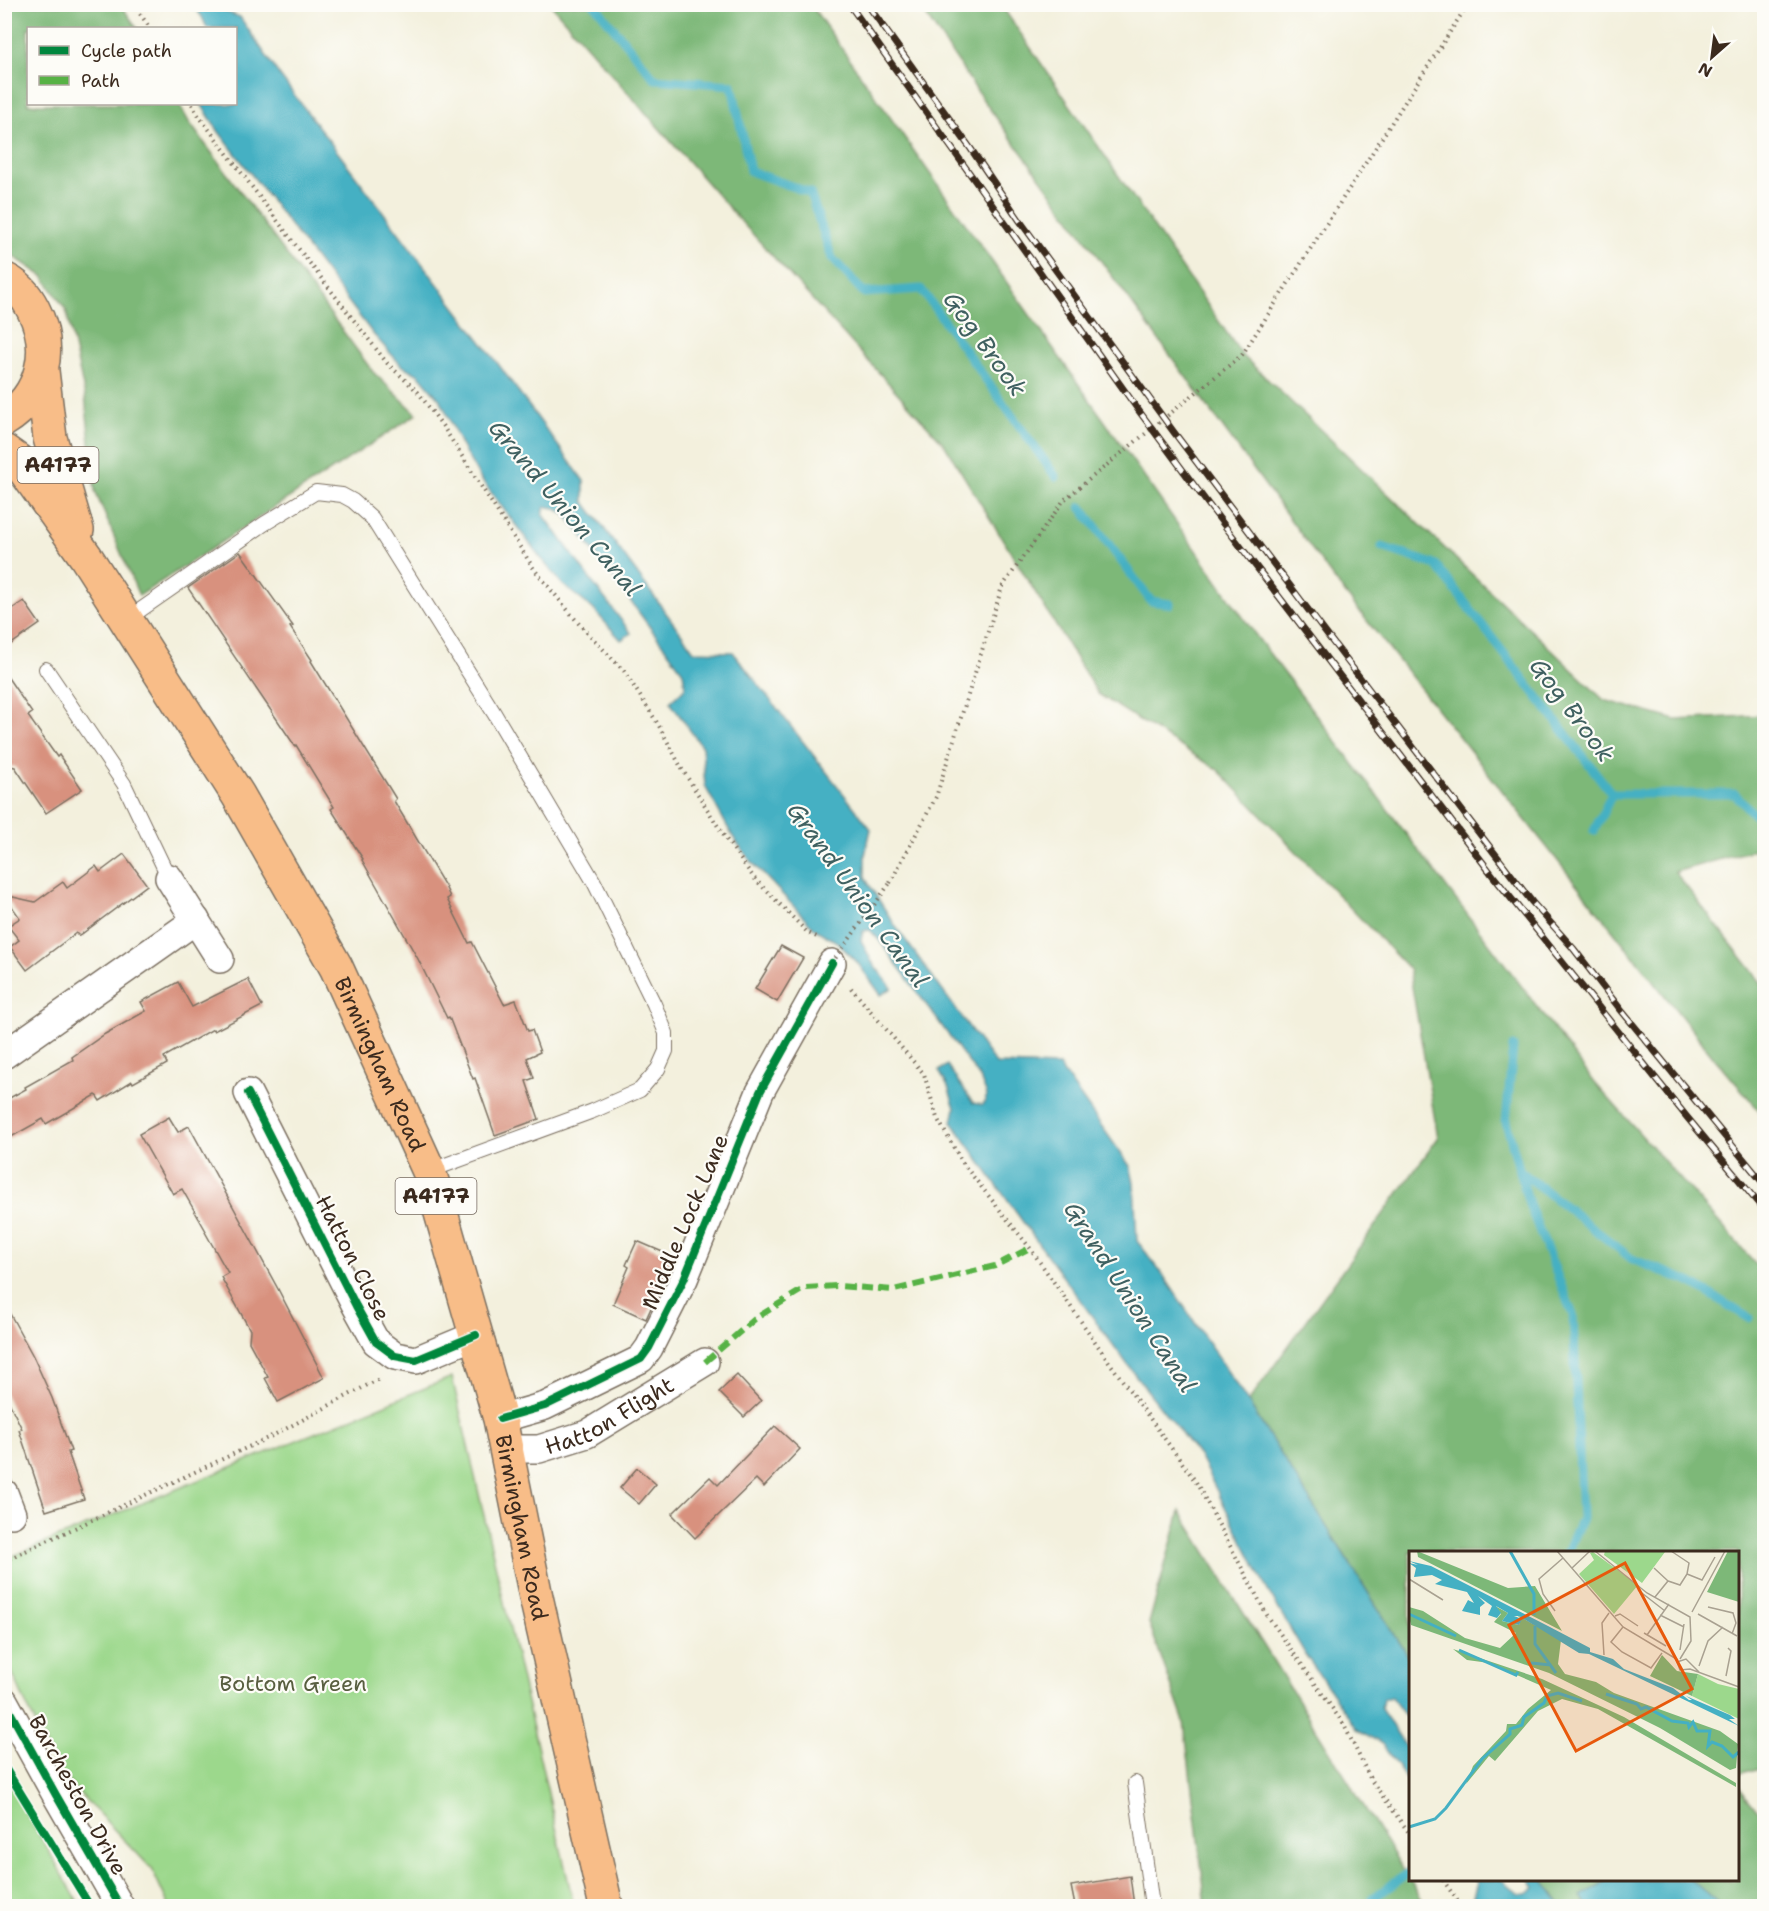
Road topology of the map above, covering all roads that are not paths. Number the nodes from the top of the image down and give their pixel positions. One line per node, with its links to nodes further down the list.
1 (4, 279): 2 (highway, Birmingham Road / A4177)
2 (42, 371): 3 (highway, Birmingham Road / A4177); 5 (highway, Birmingham Road / A4177)
3 (4, 420)
4 (4, 451): 5 (highway, Birmingham Road / A4177)
5 (86, 557): 6 (highway, Birmingham Road / A4177)
6 (126, 620): 14 (highway, Birmingham Road / A4177); 14 (lane)
7 (46, 669): 8 (lane)
8 (169, 878): 9 (street)
9 (196, 920): 10 (street); 12 (street)
10 (220, 959)
11 (831, 959): 17 (street, Middle Lock Lane)
12 (4, 1055)
13 (248, 1093): 15 (street, Hatton Close)
14 (429, 1171): 15 (highway, Birmingham Road / A4177)
15 (476, 1335): 17 (highway, Birmingham Road / A4177)
16 (705, 1362): 17 (street, Hatton Flight)
17 (503, 1434): 21 (highway, Birmingham Road / A4177)
18 (4, 1701): 20 (street, Barcheston Drive)
19 (1135, 1783): 22 (lane)
20 (120, 1906)
21 (606, 1906)
22 (1152, 1906)

